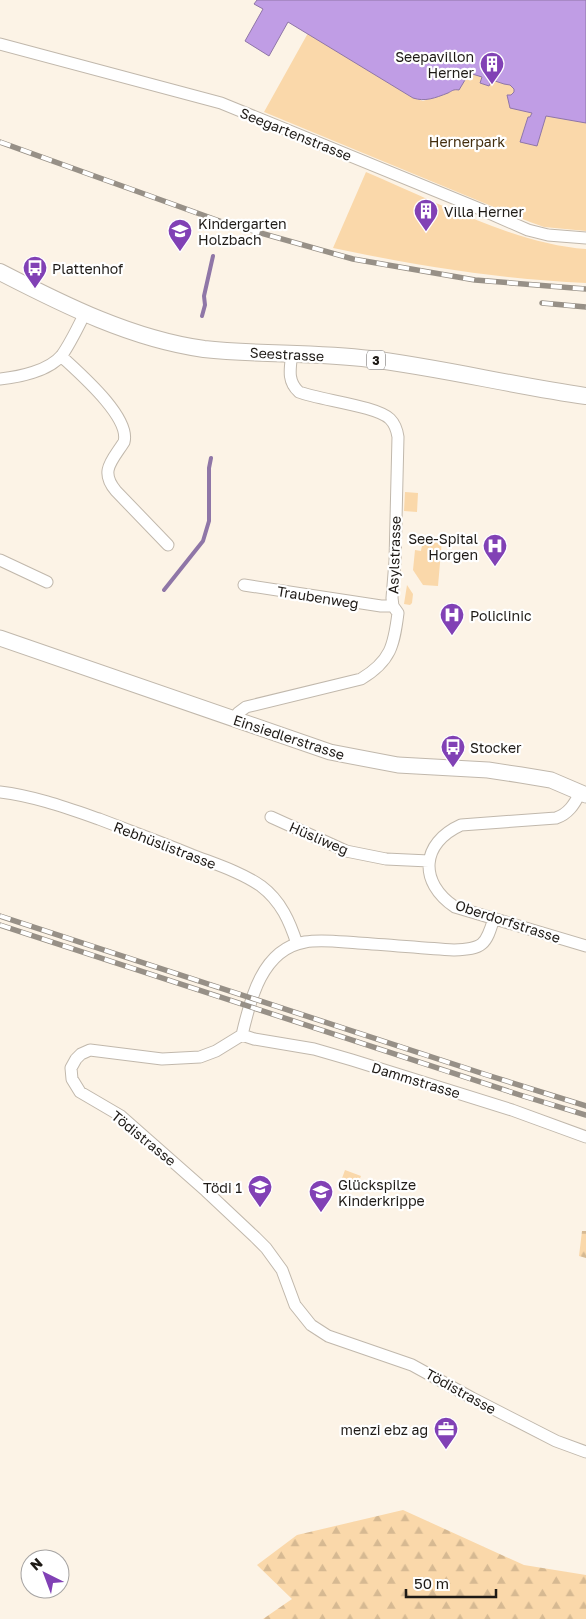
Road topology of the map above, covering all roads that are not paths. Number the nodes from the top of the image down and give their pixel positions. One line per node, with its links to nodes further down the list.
1 (0, 44): 2 (street, Seegartenstrasse)
2 (586, 238)
3 (0, 272): 4 (main road, Seestrasse / 3)
4 (86, 313): 5 (main road, Seestrasse / 3); 6 (street)
5 (292, 354): 8 (main road, Seestrasse / 3); 13 (street, Asylstrasse)
6 (60, 356): 7 (street); 9 (street)
7 (0, 379)
8 (586, 396)
9 (168, 545)
10 (0, 560): 11 (street)
11 (47, 582)
12 (244, 586): 13 (street, Traubenweg)
13 (393, 606): 15 (street, Asylstrasse)
14 (0, 638): 15 (main road, Einsiedlerstrasse)
15 (235, 720): 17 (main road, Einsiedlerstrasse)
16 (0, 792): 21 (street, Rebhüslistrasse)
17 (583, 794): 19 (street)
18 (271, 817): 19 (street, Hüsliweg)
19 (429, 861): 20 (street, Oberdorfstrasse)
20 (494, 918): 21 (street); 22 (street, Oberdorfstrasse)
21 (297, 944): 23 (street)
22 (586, 946)
23 (242, 1035): 24 (street, Dammstrasse); 25 (street, Tödistrasse)
24 (586, 1137)
25 (586, 1452)

